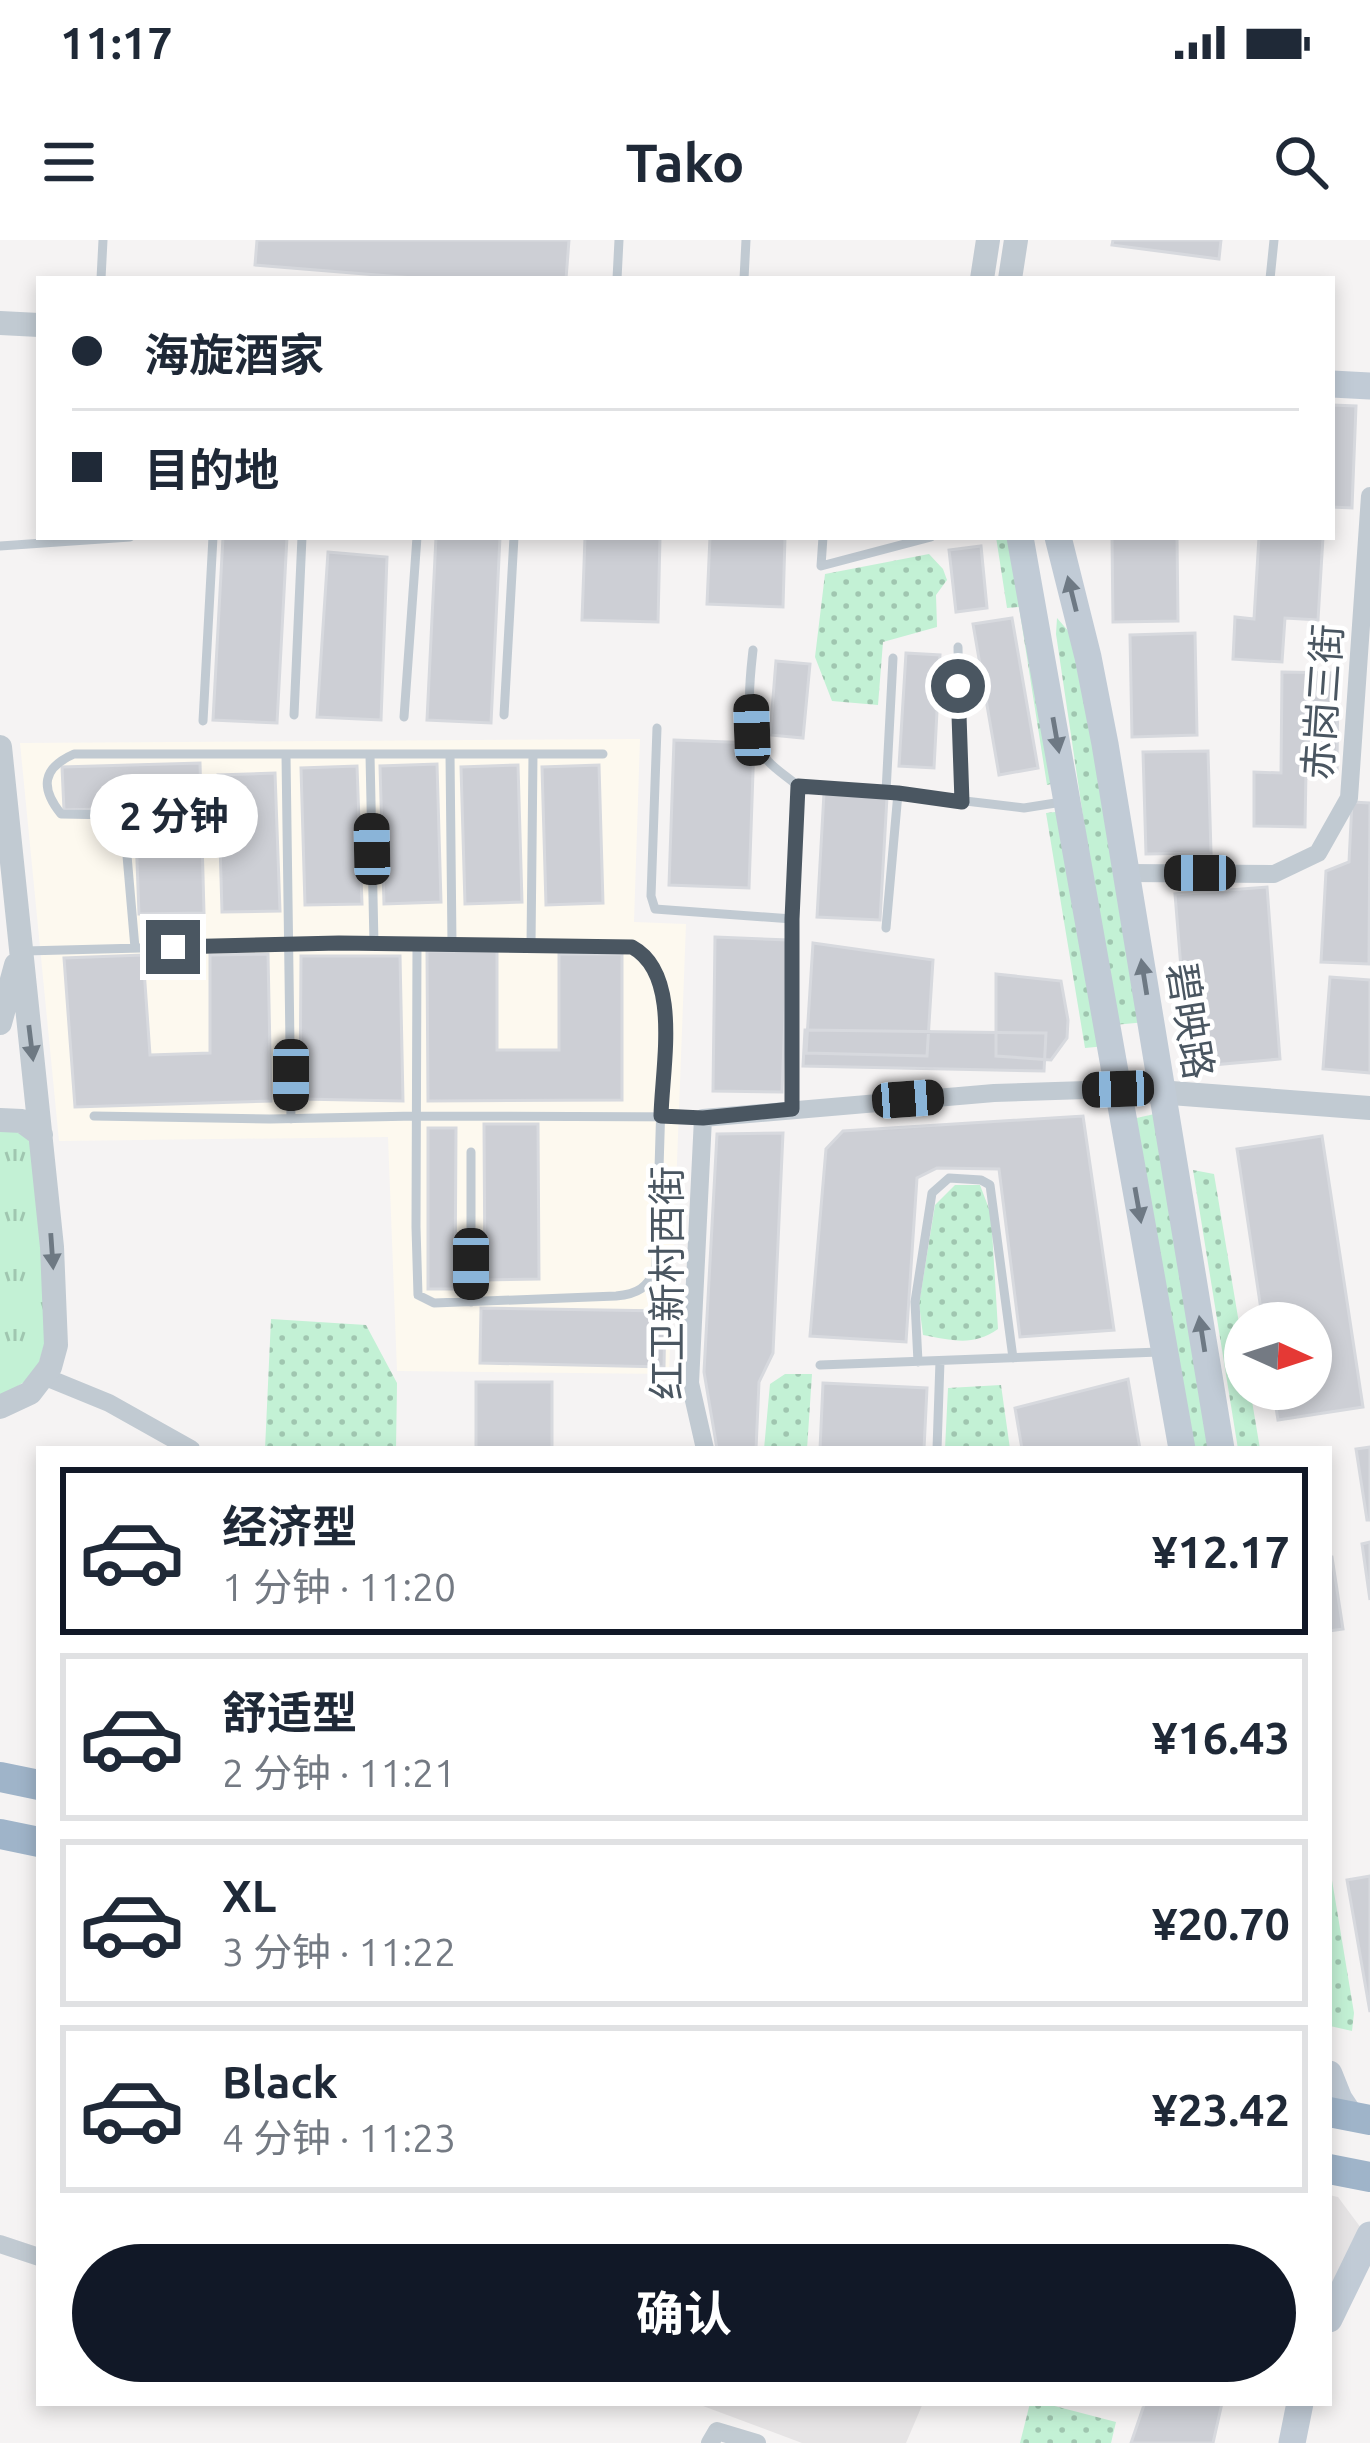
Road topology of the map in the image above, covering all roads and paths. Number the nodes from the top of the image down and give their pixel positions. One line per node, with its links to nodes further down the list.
1 (103, 240): 7 (lane)
2 (619, 240): 8 (lane)
3 (746, 240): 9 (lane)
4 (988, 240): 10 (street)
5 (1016, 240): 11 (street)
6 (1274, 240): 12 (lane)
7 (101, 276)
8 (617, 276)
9 (744, 276)
10 (982, 276)
11 (1010, 276)
12 (1270, 276)
13 (0, 323): 14 (street)
14 (36, 325)
15 (1335, 384): 16 (main road)
16 (1370, 386)
17 (1370, 496): 47 (street, 赤岗三街)
18 (87, 540): 27 (lane)
19 (213, 540): 34 (lane)
20 (302, 540): 31 (lane)
21 (417, 540): 33 (lane)
22 (514, 540): 32 (lane)
23 (823, 540): 24 (lane)
24 (920, 540)
25 (1021, 540): 44 (main road, one-way to 44)
26 (1059, 540): 47 (main road, 碧映路, one-way to 26)
27 (0, 546)
28 (958, 647): 45 (lane)
29 (753, 650): 42 (lane)
30 (893, 658): 43 (lane)
31 (294, 716)
32 (504, 716)
33 (404, 717)
34 (203, 721)
35 (657, 728): 48 (lane)
36 (0, 747): 46 (street)
37 (286, 754): 38 (lane); 53 (lane); 55 (lane)
38 (370, 754): 39 (lane); 50 (lane)
39 (450, 754): 40 (lane); 52 (lane)
40 (533, 754): 41 (lane); 54 (lane)
41 (603, 754)
42 (798, 786): 43 (lane); 48 (lane)
43 (892, 792): 45 (lane); 49 (lane)
44 (1068, 801): 45 (lane); 58 (main road)
45 (962, 802)
46 (3, 809): 56 (street)
47 (1127, 873): 59 (main road, 碧映路, one-way to 47)
48 (792, 919): 61 (lane)
49 (886, 928)
50 (374, 944): 51 (lane); 53 (lane)
51 (417, 944): 52 (lane); 63 (lane)
52 (452, 944): 54 (lane)
53 (289, 945): 55 (lane); 66 (lane)
54 (531, 946): 64 (lane)
55 (134, 949): 56 (lane)
56 (20, 951): 57 (street); 68 (street, one-way to 68)
57 (0, 1023)
58 (1118, 1089): 59 (street); 61 (street); 71 (main road, one-way to 71)
59 (1162, 1093): 60 (street); 82 (main road, 碧映路, one-way to 59)
60 (1370, 1108)
61 (792, 1109): 65 (street)
62 (94, 1116): 66 (lane)
63 (416, 1116): 64 (lane); 66 (lane); 70 (lane)
64 (661, 1116): 65 (lane); 70 (lane)
65 (703, 1118): 79 (street, 红卫新村西街)
66 (291, 1119)
67 (0, 1120): 68 (street)
68 (41, 1135): 76 (street, one-way to 76)
69 (471, 1152): 70 (lane)
70 (471, 1302)
71 (1164, 1352): 72 (lane); 81 (main road)
72 (1013, 1358): 73 (lane); 74 (lane)
73 (940, 1361): 74 (lane); 80 (lane)
74 (919, 1362): 75 (lane)
75 (820, 1365)
76 (43, 1376): 77 (street); 78 (street)
77 (0, 1407)
78 (185, 1446)
79 (704, 1446)
80 (937, 1446)
81 (1181, 1446)
82 (1221, 1446)
83 (0, 1777): 84 (highway)
84 (36, 1784)
85 (0, 1834): 86 (highway)
86 (36, 1841)
87 (1332, 2082): 88 (main road)
88 (1350, 2116)
89 (1332, 2170): 90 (highway)
90 (1370, 2177)
91 (1370, 2235): 94 (main road)
92 (0, 2244): 93 (street)
93 (36, 2256)
94 (1332, 2313)
95 (1299, 2406): 98 (main road)
96 (710, 2443): 97 (street)
97 (757, 2443)
98 (1292, 2443)

